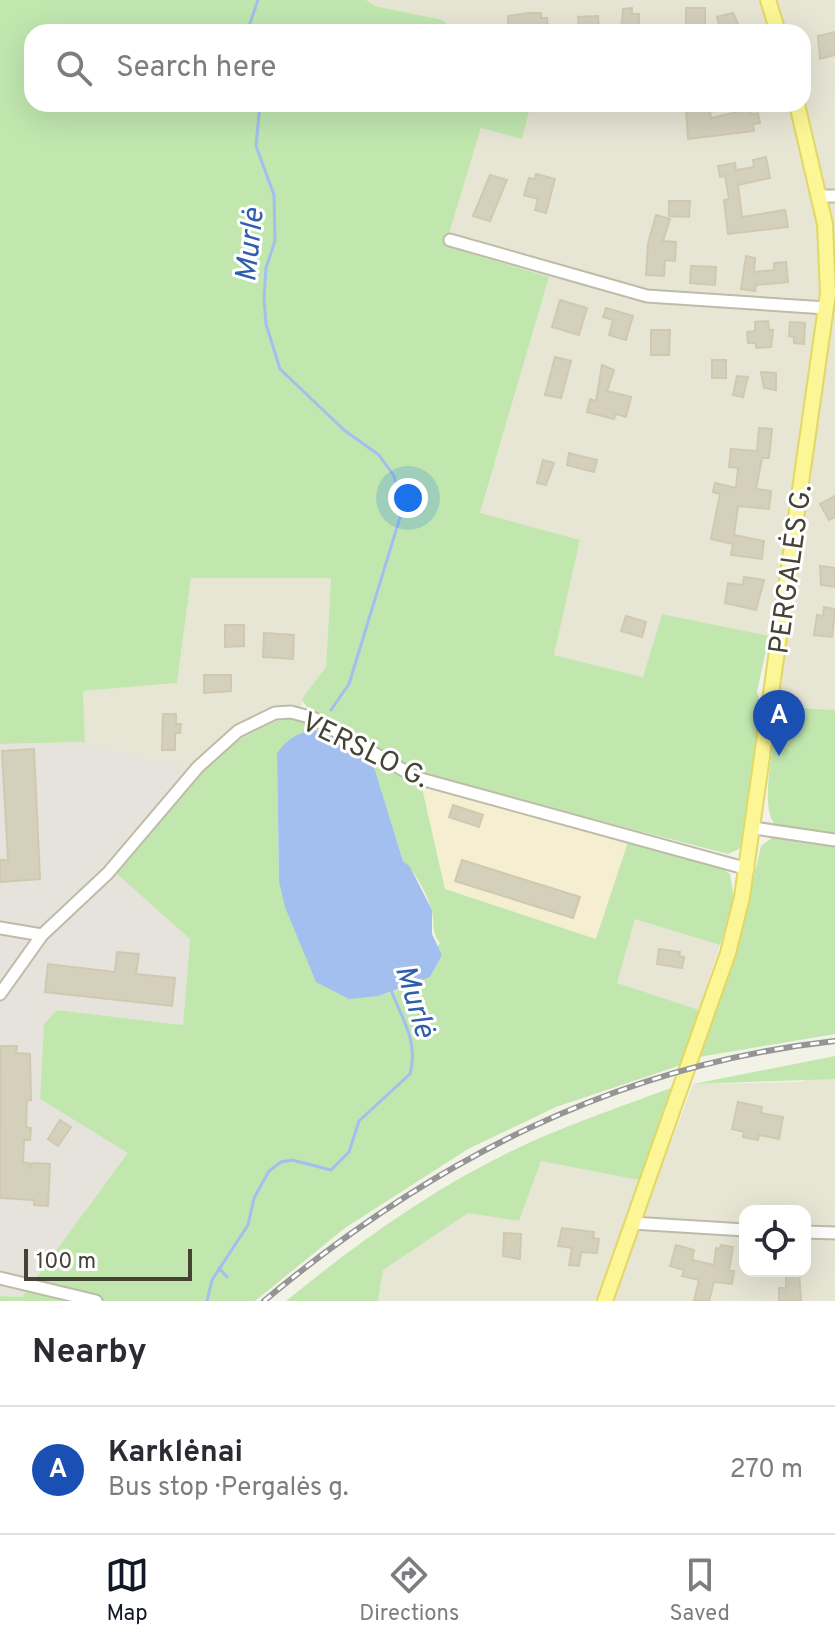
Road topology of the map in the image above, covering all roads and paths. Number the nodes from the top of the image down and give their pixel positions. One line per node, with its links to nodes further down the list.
1 (768, 0): 2 (main road)
2 (776, 24)
3 (799, 112): 4 (main road, PERGALĖS G.)
4 (819, 196): 5 (street); 7 (main road, PERGALĖS G.)
5 (835, 196)
6 (450, 240): 7 (street)
7 (826, 308): 8 (main road, PERGALĖS G.)
8 (754, 828): 9 (street); 10 (main road, PERGALĖS G.)
9 (835, 840)
10 (748, 869): 12 (street, VERSLO G.); 14 (main road, PERGALĖS G.)
11 (0, 928): 12 (street)
12 (42, 935): 13 (street, VERSLO G.)
13 (0, 994)
14 (632, 1223): 15 (street); 20 (main road, PERGALĖS G.)
15 (739, 1230)
16 (811, 1232): 17 (street)
17 (835, 1233)
18 (0, 1278): 19 (street)
19 (96, 1301)
20 (605, 1301)

